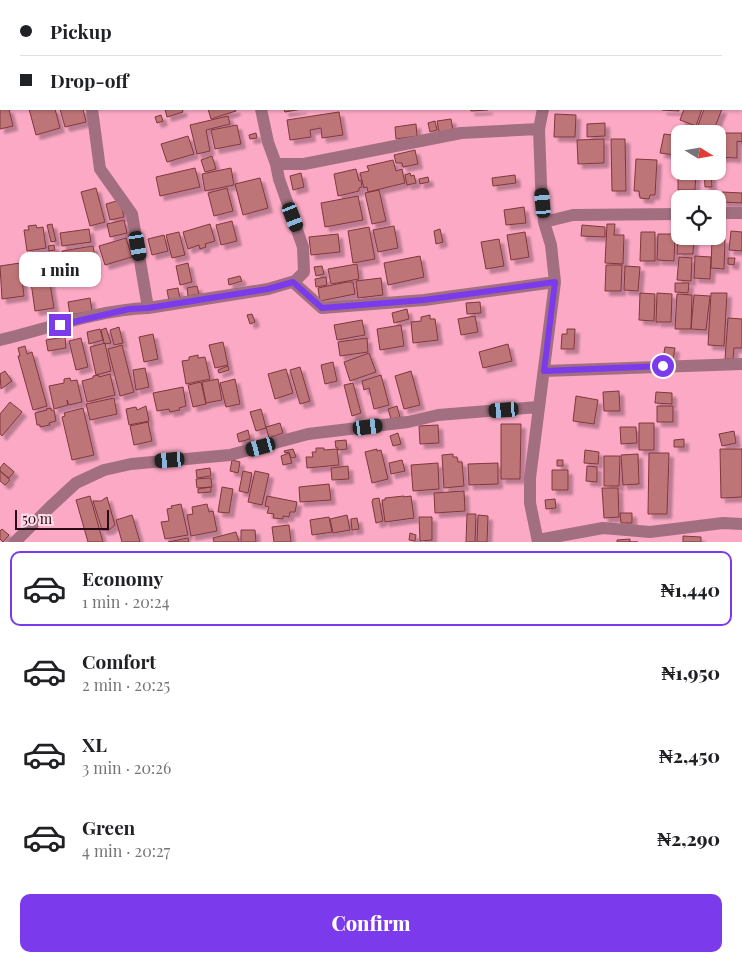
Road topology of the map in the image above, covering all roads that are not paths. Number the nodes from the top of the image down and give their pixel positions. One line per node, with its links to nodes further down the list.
1 (92, 110): 12 (street)
2 (261, 110): 5 (street)
3 (543, 110): 4 (street)
4 (539, 129): 5 (street); 9 (street)
5 (276, 164): 10 (street)
6 (726, 213): 7 (street)
7 (742, 213)
8 (671, 214): 9 (street)
9 (544, 222): 11 (street)
10 (293, 282): 11 (street); 12 (street)
11 (555, 282): 15 (street)
12 (148, 308): 13 (street)
13 (0, 340)
14 (742, 364): 15 (street)
15 (544, 371): 16 (street)
16 (538, 407): 19 (street); 20 (street)
17 (742, 524): 18 (street)
18 (650, 537): 19 (street)
19 (538, 541)
20 (15, 542)

